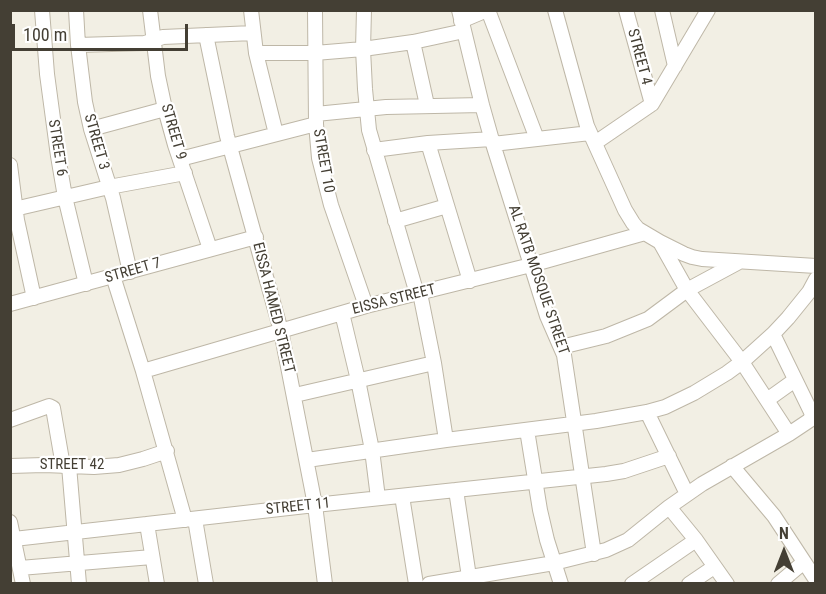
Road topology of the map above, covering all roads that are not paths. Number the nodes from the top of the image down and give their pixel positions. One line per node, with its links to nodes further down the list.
1 (42, 10): 40 (street, STREET 6)
2 (76, 10): 17 (street, STREET 3)
3 (150, 10): 15 (street, STREET 9)
4 (251, 10): 13 (street)
5 (315, 10): 20 (street, STREET 10)
6 (364, 10): 18 (street)
7 (488, 10): 12 (street); 31 (street)
8 (555, 10): 30 (street)
9 (626, 10): 22 (street, STREET 4)
10 (662, 10): 21 (street)
11 (708, 10): 21 (street)
12 (461, 21): 16 (street); 24 (street, AL RATB MOSQUE STREET)
13 (253, 33): 14 (street); 19 (street)
14 (206, 35): 15 (street); 34 (street, EISSA HAMED STREET)
15 (154, 40): 17 (street); 25 (street, STREET 9)
16 (413, 42): 18 (street); 23 (street)
17 (78, 45): 28 (street, STREET 3)
18 (363, 49): 20 (street); 26 (street)
19 (256, 53): 20 (street); 29 (street)
20 (315, 53): 27 (street, STREET 10)
21 (675, 66): 22 (street)
22 (652, 104): 30 (street)
23 (427, 105): 24 (street); 26 (street)
24 (482, 105): 32 (street, AL RATB MOSQUE STREET)
25 (165, 109): 28 (street); 36 (street, STREET 9)
26 (366, 109): 27 (street); 35 (street)
27 (316, 119): 29 (street); 61 (street, STREET 10)
28 (91, 129): 39 (street, STREET 3)
29 (276, 134): 34 (street)
30 (592, 138): 31 (street); 44 (street)
31 (537, 139): 32 (street)
32 (493, 141): 33 (street); 49 (street, AL RATB MOSQUE STREET)
33 (428, 143): 35 (street); 41 (street)
34 (229, 146): 36 (street); 45 (street, EISSA HAMED STREET)
35 (374, 150): 43 (street)
36 (180, 159): 38 (street, STREET 9)
37 (10, 165): 42 (street)
38 (184, 173): 39 (street); 47 (street, STREET 9)
39 (109, 187): 40 (street); 51 (street, STREET 3)
40 (65, 197): 42 (street); 55 (street, STREET 6)
41 (447, 206): 43 (street); 54 (street)
42 (13, 209): 59 (street)
43 (395, 221): 57 (street)
44 (645, 233): 46 (street); 49 (street, EISSA STREET)
45 (255, 237): 47 (street, STREET 7); 63 (street, EISSA HAMED STREET)
46 (660, 242): 48 (street); 56 (street)
47 (210, 249): 51 (street, STREET 7)
48 (740, 261): 50 (street); 56 (street)
49 (531, 265): 54 (street, EISSA STREET); 65 (street, AL RATB MOSQUE STREET)
50 (816, 266)
51 (130, 272): 52 (street, STREET 7)
52 (113, 276): 55 (street, STREET 7); 68 (street)
53 (816, 279): 58 (street)
54 (470, 281): 57 (street, EISSA STREET)
55 (86, 284): 59 (street, STREET 7)
56 (687, 290): 65 (street); 66 (street)
57 (419, 293): 61 (street, EISSA STREET); 67 (street)
58 (812, 295): 64 (street)
59 (34, 298): 60 (street, STREET 7)
60 (10, 304)
61 (366, 306): 62 (street, EISSA STREET)
62 (342, 313): 63 (street, EISSA STREET); 69 (street)
63 (281, 330): 68 (street, EISSA STREET); 71 (street, EISSA HAMED STREET)
64 (773, 334): 66 (street); 70 (street)
65 (561, 346): 75 (street, AL RATB MOSQUE STREET)
66 (742, 362): 72 (street); 73 (street)
67 (434, 363): 69 (street); 78 (street)
68 (144, 370): 80 (street)
69 (358, 380): 71 (street); 79 (street)
70 (795, 380): 72 (street); 77 (street)
71 (295, 395): 82 (street, EISSA HAMED STREET)
72 (767, 400): 77 (street)
73 (647, 412): 75 (street); 81 (street)
74 (10, 420): 84 (street)
75 (575, 424): 76 (street); 86 (street, AL RATB MOSQUE STREET)
76 (527, 430): 78 (street); 87 (street)
77 (789, 434): 85 (street)
78 (446, 440): 79 (street)
79 (372, 450): 82 (street); 91 (street)
80 (167, 451): 84 (street, STREET 42); 94 (street)
81 (669, 456): 86 (street, STREET 11); 89 (street)
82 (307, 460): 92 (street, EISSA HAMED STREET)
83 (10, 466): 84 (street, STREET 42)
84 (66, 466): 97 (street)
85 (732, 466): 89 (street); 102 (street)
86 (583, 476): 87 (street, STREET 11); 100 (street, AL RATB MOSQUE STREET)
87 (536, 482): 88 (street, STREET 11); 103 (street)
88 (456, 490): 90 (street, STREET 11); 107 (street)
89 (687, 494): 93 (street)
90 (402, 496): 91 (street, STREET 11); 115 (street)
91 (378, 498): 92 (street, STREET 11)
92 (315, 505): 94 (street, STREET 11); 114 (street, EISSA HAMED STREET)
93 (669, 507): 99 (street); 100 (street)
94 (190, 519): 96 (street, STREET 11); 113 (street)
95 (10, 522): 98 (street)
96 (147, 524): 97 (street, STREET 11); 101 (street)
97 (75, 532): 98 (street, STREET 11); 104 (street)
98 (14, 539): 106 (street)
99 (696, 540): 105 (street); 117 (street)
100 (594, 554): 103 (street)
101 (152, 557): 104 (street); 112 (street)
102 (804, 562): 108 (street); 120 (street)
103 (554, 563): 107 (street); 116 (street)
104 (77, 564): 106 (street); 111 (street)
105 (714, 567): 118 (street); 119 (street)
106 (20, 568): 110 (street)
107 (470, 577): 109 (street)
108 (816, 580)
109 (438, 583)
110 (23, 584)
111 (79, 584)
112 (157, 584)
113 (206, 584)
114 (325, 584)
115 (416, 584)
116 (561, 584)
117 (632, 584)
118 (689, 584)
119 (727, 584)
120 (778, 584)

